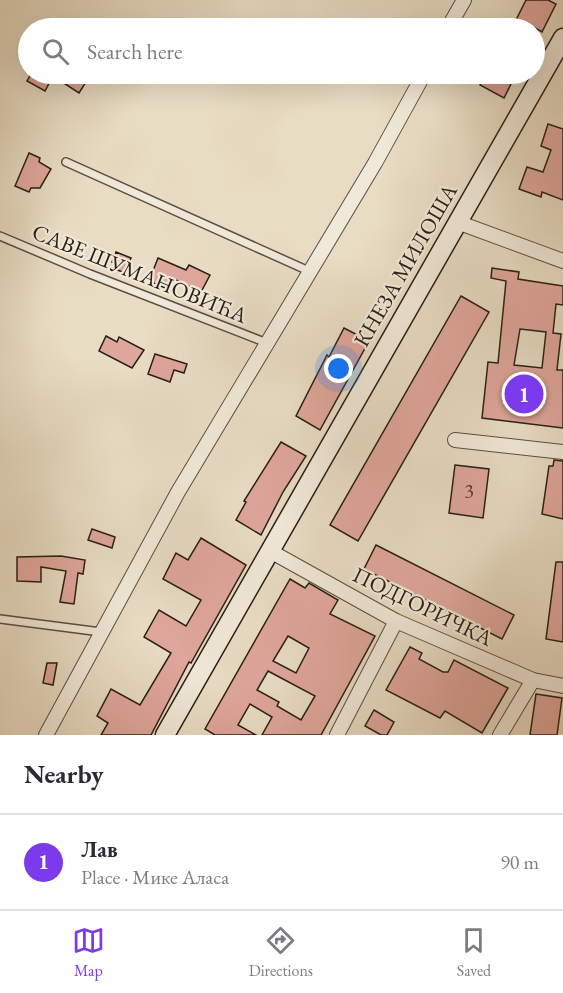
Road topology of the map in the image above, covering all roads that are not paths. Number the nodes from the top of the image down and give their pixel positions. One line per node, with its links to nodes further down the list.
1 (464, 0): 2 (street)
2 (454, 18)
3 (563, 38): 4 (main road, КНЕЗА МИЛОША)
4 (545, 69)
5 (418, 84): 11 (street)
6 (536, 84): 8 (main road, КНЕЗА МИЛОША)
7 (66, 162): 11 (lane)
8 (457, 222): 10 (street); 15 (main road, КНЕЗА МИЛОША)
9 (0, 236): 12 (lane, САВЕ ШУМАНОВИЋА)
10 (563, 261)
11 (311, 272): 12 (street)
12 (267, 343): 18 (street)
13 (454, 440): 14 (street)
14 (563, 452)
15 (270, 551): 17 (street, ПОДГОРИЧКА); 22 (main road, КНЕЗА МИЛОША)
16 (0, 619): 18 (lane)
17 (396, 621): 19 (street, ПОДГОРИЧКА); 23 (street)
18 (101, 632): 21 (street)
19 (533, 680): 20 (street, ПОДГОРИЧКА); 24 (street)
20 (563, 686)
21 (46, 735)
22 (165, 735)
23 (337, 735)
24 (500, 735)

